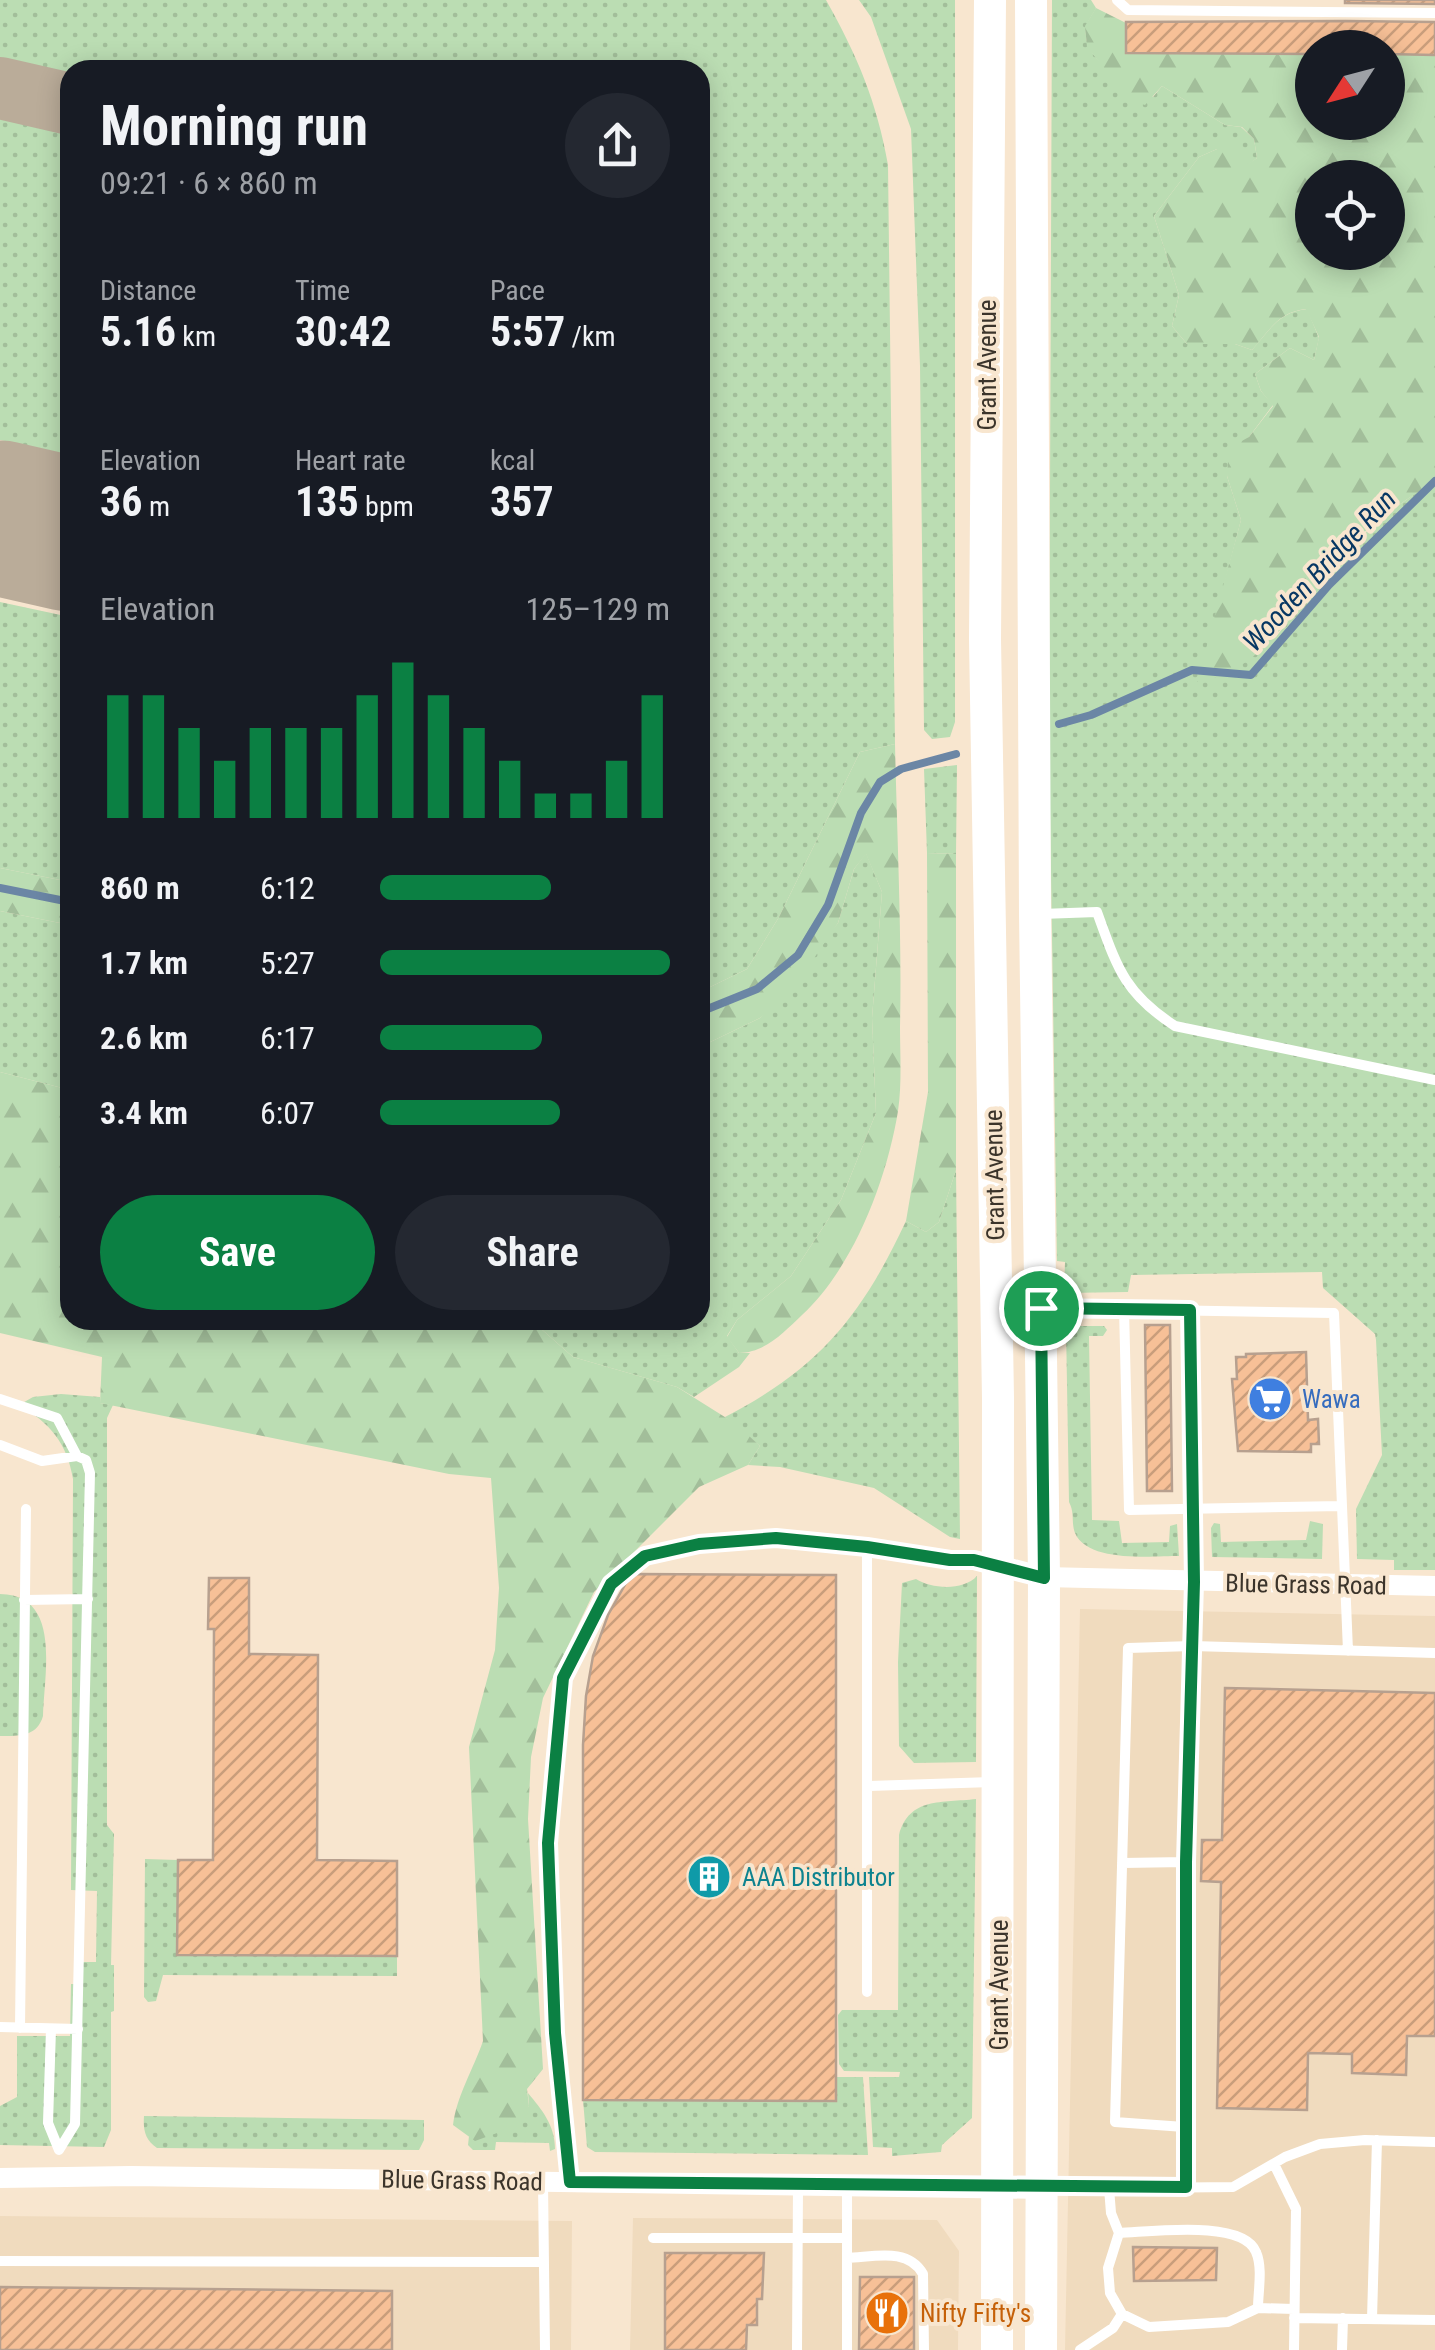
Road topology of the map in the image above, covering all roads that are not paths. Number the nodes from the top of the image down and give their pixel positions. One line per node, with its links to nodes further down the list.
1 (990, 0): 17 (main road, Grant Avenue)
2 (1031, 0): 5 (main road, Grant Avenue)
3 (1118, 0): 4 (lane)
4 (1435, 13)
5 (1034, 914): 6 (lane); 7 (main road, Grant Avenue)
6 (1435, 1080)
7 (1041, 1308): 8 (lane); 18 (main road, Grant Avenue)
8 (1124, 1310): 9 (lane); 14 (lane)
9 (1190, 1310): 13 (lane); 14 (lane)
10 (0, 1399): 12 (lane)
11 (0, 1445): 12 (lane)
12 (77, 1456): 22 (lane)
13 (1341, 1506): 14 (lane); 20 (lane)
14 (1193, 1508): 19 (lane)
15 (26, 1509): 23 (lane)
16 (867, 1547): 17 (lane); 28 (lane); 44 (lane)
17 (998, 1565): 18 (street, Blue Grass Road); 27 (main road, Grant Avenue)
18 (1044, 1578): 19 (street, Blue Grass Road); 49 (main road, Grant Avenue)
19 (1194, 1582): 20 (street, Blue Grass Road); 24 (lane)
20 (1344, 1584): 21 (street, Blue Grass Road); 25 (lane)
21 (1435, 1586)
22 (88, 1599): 23 (lane); 35 (lane)
23 (24, 1600): 33 (lane)
24 (1192, 1646): 25 (lane); 29 (lane); 30 (lane)
25 (1348, 1650): 26 (lane)
26 (1435, 1653)
27 (998, 1782): 28 (lane); 48 (main road, Grant Avenue)
28 (869, 1786): 31 (lane)
29 (1122, 1862): 30 (lane); 36 (lane)
30 (1186, 1862): 36 (lane)
31 (867, 1992)
32 (0, 2028): 33 (lane)
33 (20, 2028): 34 (lane)
34 (52, 2029): 35 (lane); 39 (lane)
35 (78, 2029): 39 (lane)
36 (1184, 2127): 47 (lane)
37 (1377, 2140): 38 (lane); 40 (lane); 62 (lane)
38 (1435, 2142)
39 (59, 2150): 42 (lane)
40 (1274, 2164): 47 (lane); 59 (lane)
41 (0, 2178): 42 (street, Blue Grass Road)
42 (60, 2179): 43 (street, Blue Grass Road)
43 (544, 2182): 44 (street, Blue Grass Road); 57 (lane)
44 (570, 2182): 45 (street, Blue Grass Road)
45 (798, 2185): 46 (street, Blue Grass Road); 53 (lane)
46 (847, 2186): 48 (street, Blue Grass Road); 54 (lane)
47 (1186, 2187): 50 (lane)
48 (999, 2188): 49 (street, Blue Grass Road); 68 (main road, Grant Avenue)
49 (1044, 2188): 50 (lane); 69 (main road, Grant Avenue)
50 (1109, 2188): 51 (lane)
51 (1120, 2233): 58 (lane); 60 (lane)
52 (653, 2238): 53 (lane)
53 (798, 2238): 54 (lane); 65 (lane)
54 (847, 2238): 55 (lane)
55 (847, 2258): 66 (lane); 67 (lane)
56 (0, 2261): 57 (lane)
57 (544, 2262): 64 (lane)
58 (1258, 2308): 59 (lane); 60 (lane)
59 (1294, 2313): 61 (lane); 71 (lane)
60 (1122, 2314): 70 (lane)
61 (1343, 2318): 62 (lane); 72 (lane)
62 (1372, 2319): 63 (lane)
63 (1435, 2320)
64 (545, 2350)
65 (797, 2350)
66 (848, 2350)
67 (924, 2350)
68 (997, 2350)
69 (1042, 2350)
70 (1080, 2350)
71 (1294, 2350)
72 (1342, 2350)

